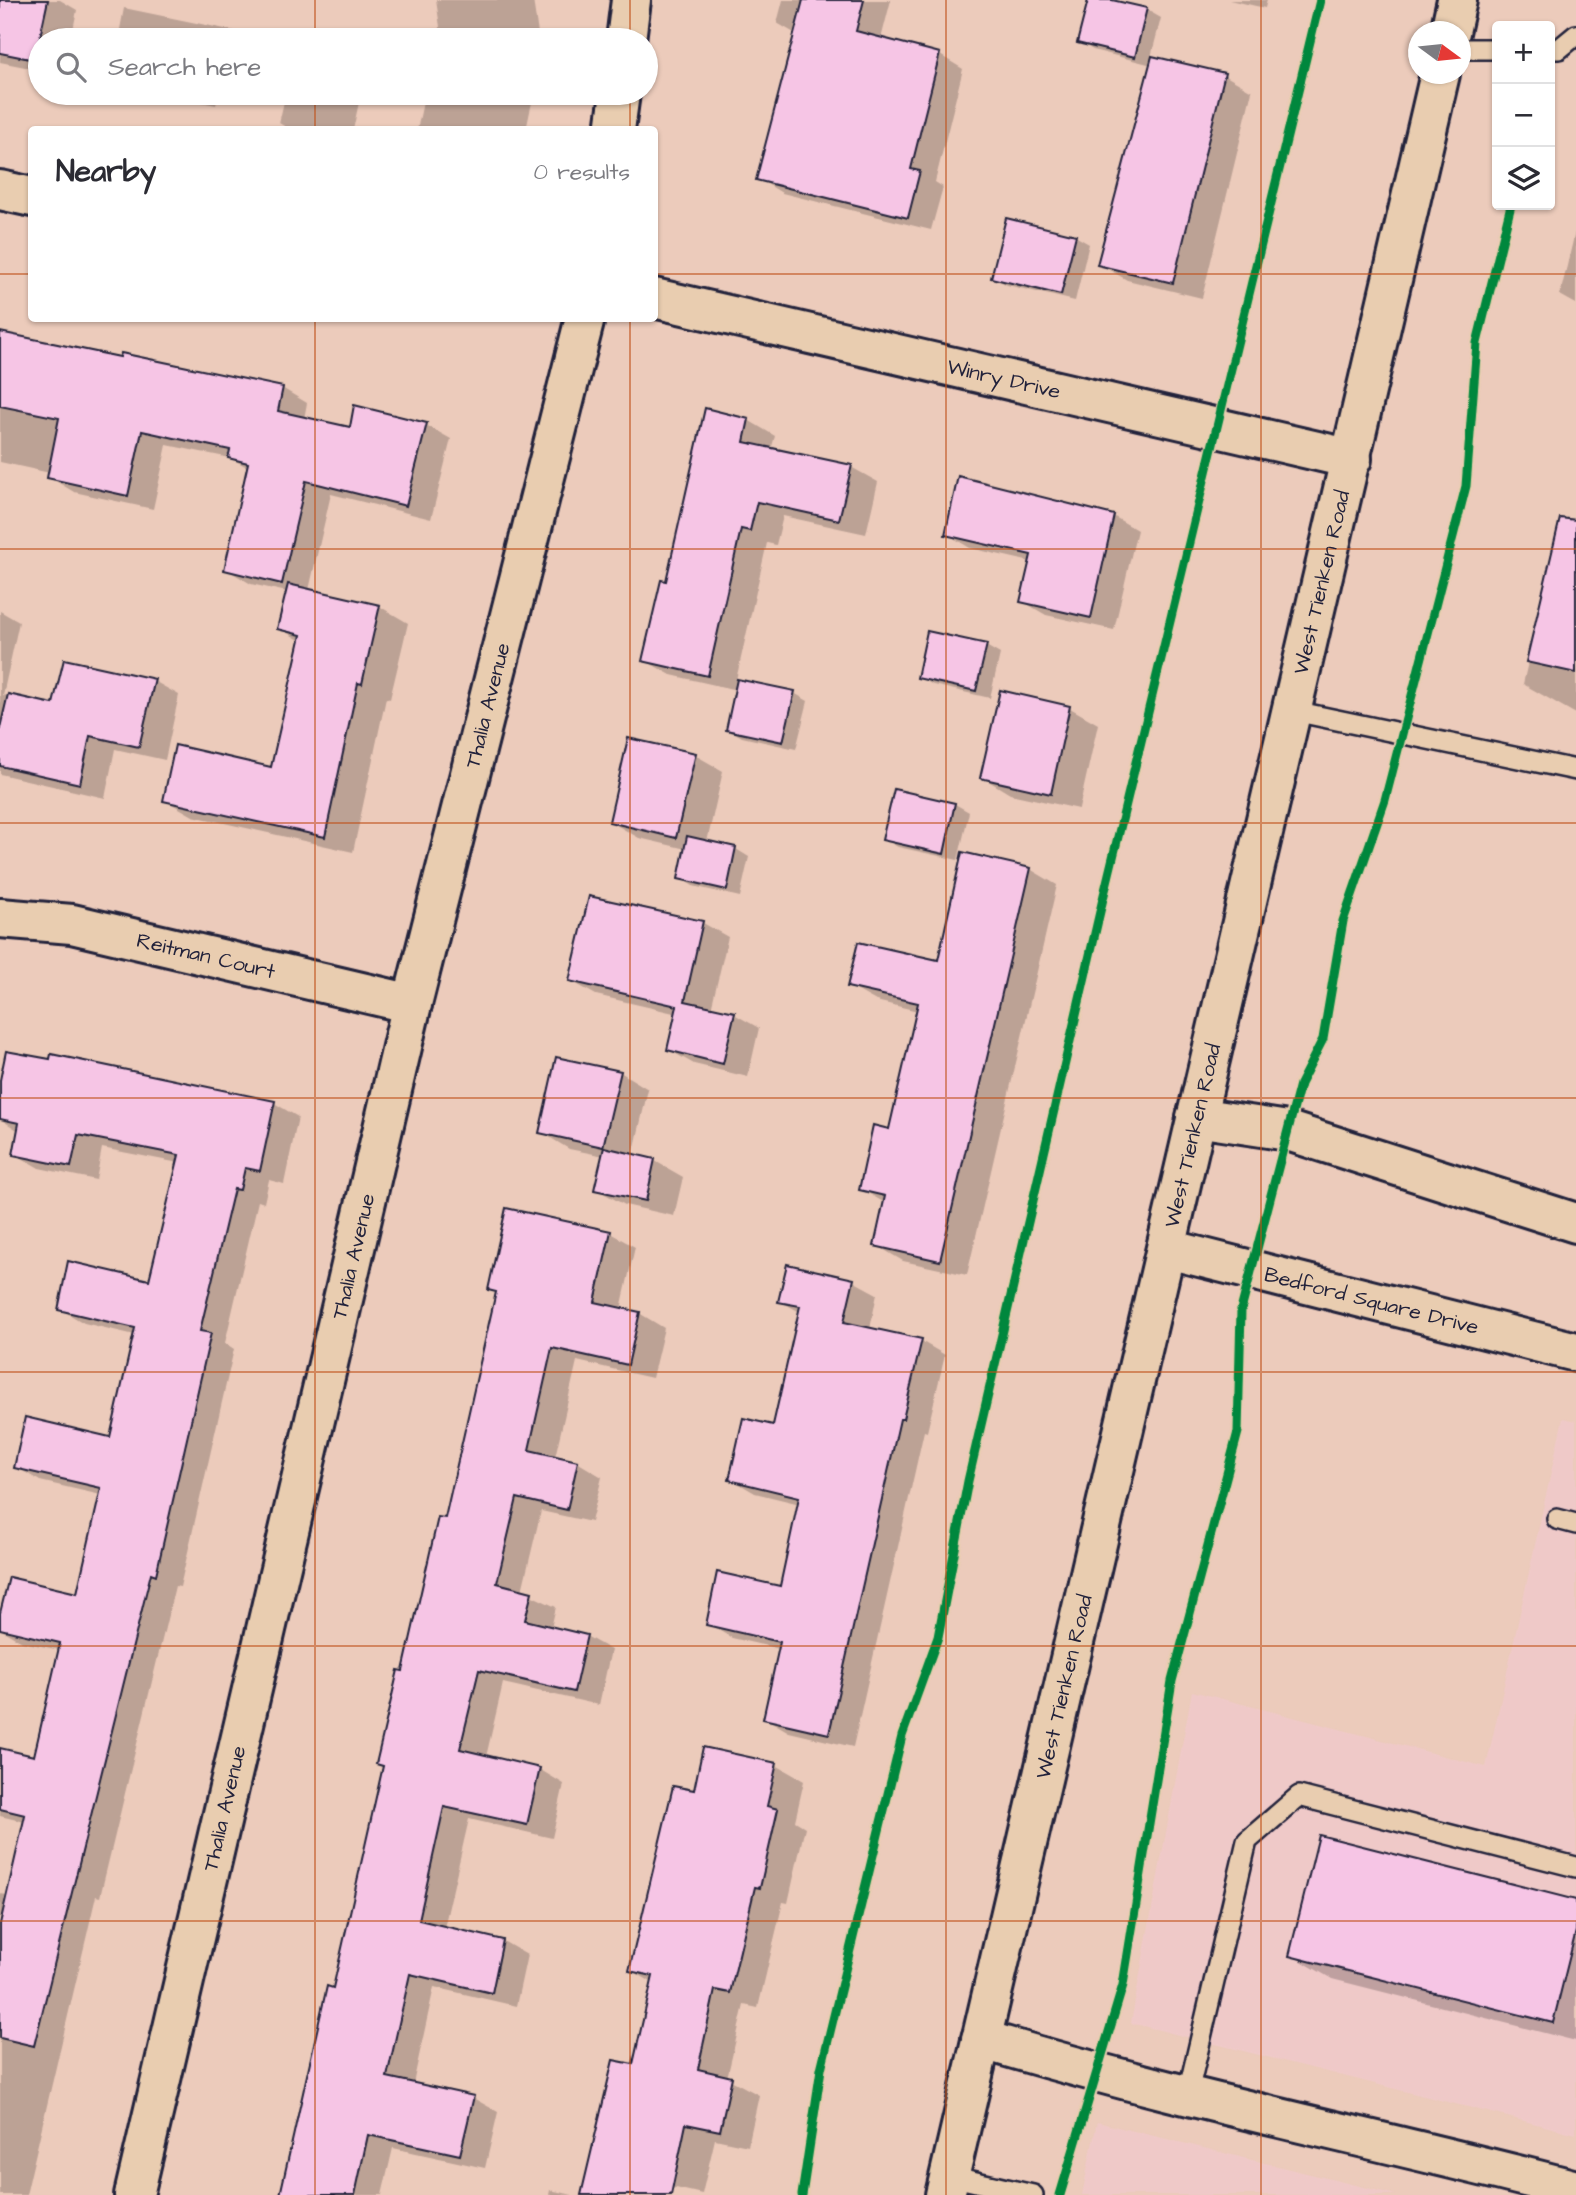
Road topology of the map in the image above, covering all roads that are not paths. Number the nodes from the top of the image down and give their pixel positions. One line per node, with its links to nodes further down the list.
1 (631, 0): 4 (street)
2 (1457, 0): 3 (street)
3 (1452, 21)
4 (628, 28)
5 (1576, 35): 8 (lane)
6 (1471, 49): 7 (lane)
7 (1492, 49)
8 (1555, 49)
9 (1438, 84): 16 (street, West Tienken Road)
10 (618, 105): 11 (street)
11 (616, 126)
12 (0, 190): 13 (street)
13 (28, 196)
14 (658, 299): 16 (street, Winry Drive)
15 (584, 322): 20 (street, Thalia Avenue)
16 (1352, 460): 17 (street, West Tienken Road)
17 (1294, 711): 18 (lane); 21 (street, West Tienken Road)
18 (1576, 770)
19 (0, 918): 20 (street, Reitman Court)
20 (412, 1004): 32 (street, Thalia Avenue)
21 (1196, 1117): 22 (street); 23 (street, West Tienken Road)
22 (1576, 1223)
23 (1168, 1249): 24 (street, Bedford Square Drive); 28 (street, West Tienken Road)
24 (1576, 1352)
25 (1557, 1519): 26 (lane)
26 (1576, 1524)
27 (1576, 1867): 29 (lane)
28 (981, 2039): 29 (street); 30 (street, West Tienken Road)
29 (1187, 2097): 31 (street)
30 (947, 2185): 33 (lane)
31 (1576, 2190)
32 (134, 2195)
33 (1033, 2195)

